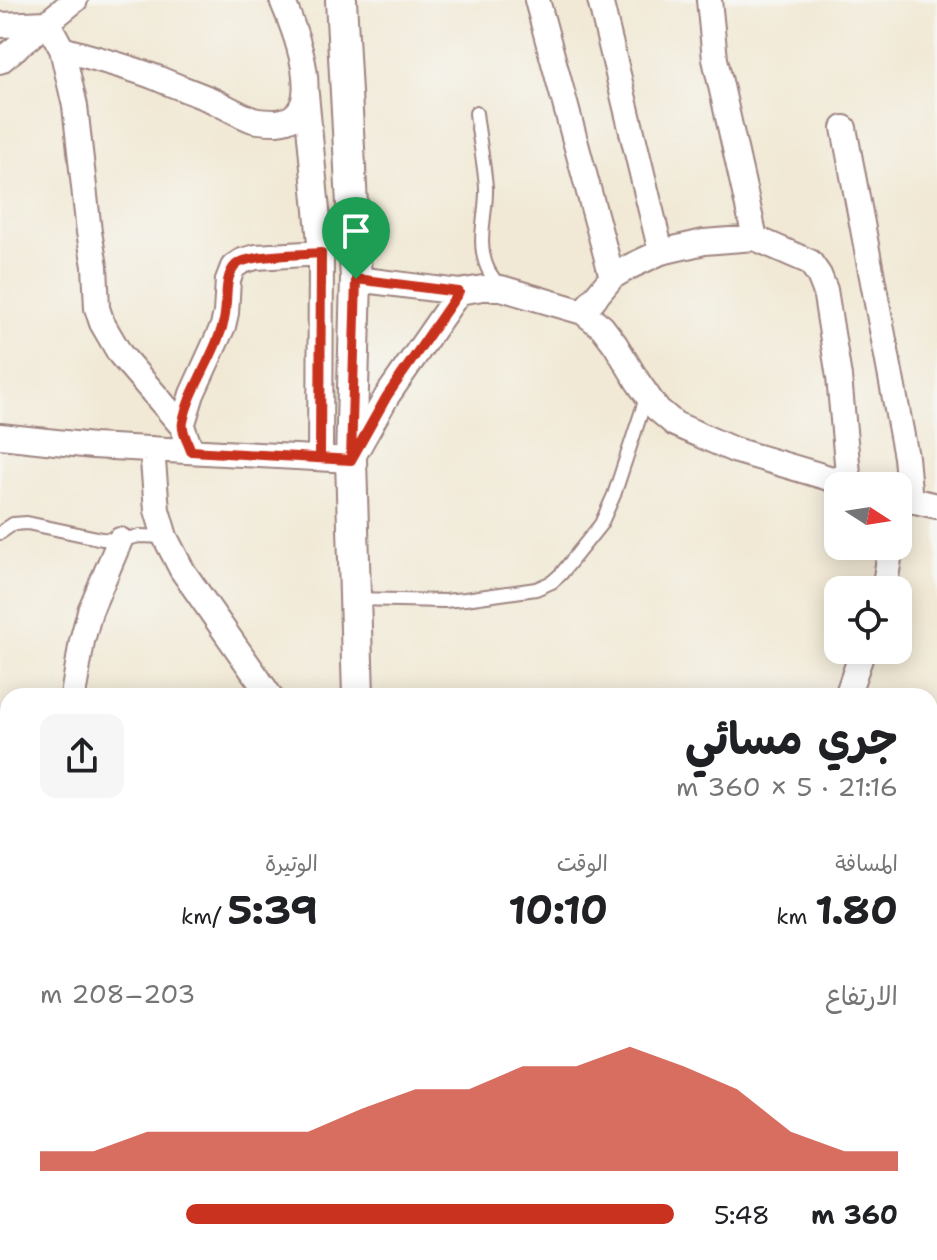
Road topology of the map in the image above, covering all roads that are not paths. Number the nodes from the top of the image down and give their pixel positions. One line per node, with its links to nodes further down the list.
1 (75, 0): 7 (street)
2 (282, 0): 11 (street)
3 (341, 0): 18 (street)
4 (537, 0): 17 (street)
5 (600, 0): 15 (street)
6 (709, 0): 14 (street)
7 (48, 23): 8 (street); 9 (street); 10 (street)
8 (0, 25)
9 (62, 49): 11 (street); 23 (street)
10 (0, 61)
11 (306, 94): 16 (street)
12 (476, 113): 19 (lane)
13 (844, 128): 30 (street)
14 (755, 238): 15 (street); 29 (street)
15 (661, 252): 17 (street)
16 (321, 253): 23 (street); 27 (street)
17 (612, 277): 21 (street)
18 (356, 279): 20 (street); 28 (street)
19 (501, 288): 20 (street); 21 (street)
20 (459, 292): 28 (street)
21 (583, 312): 22 (street)
22 (647, 395): 31 (street); 37 (lane)
23 (182, 426): 26 (street)
24 (0, 436): 25 (street)
25 (152, 449): 26 (street); 35 (street)
26 (191, 451): 27 (street)
27 (320, 458): 28 (street)
28 (351, 460): 37 (street)
29 (850, 472)
30 (905, 472)
31 (824, 477)
32 (912, 501): 33 (street)
33 (937, 506)
34 (0, 533): 36 (lane)
35 (165, 537): 36 (lane); 40 (street)
36 (120, 540): 39 (street)
37 (355, 599): 41 (street)
38 (858, 664): 42 (street)
39 (74, 688)
40 (264, 688)
41 (358, 688)
42 (850, 688)

